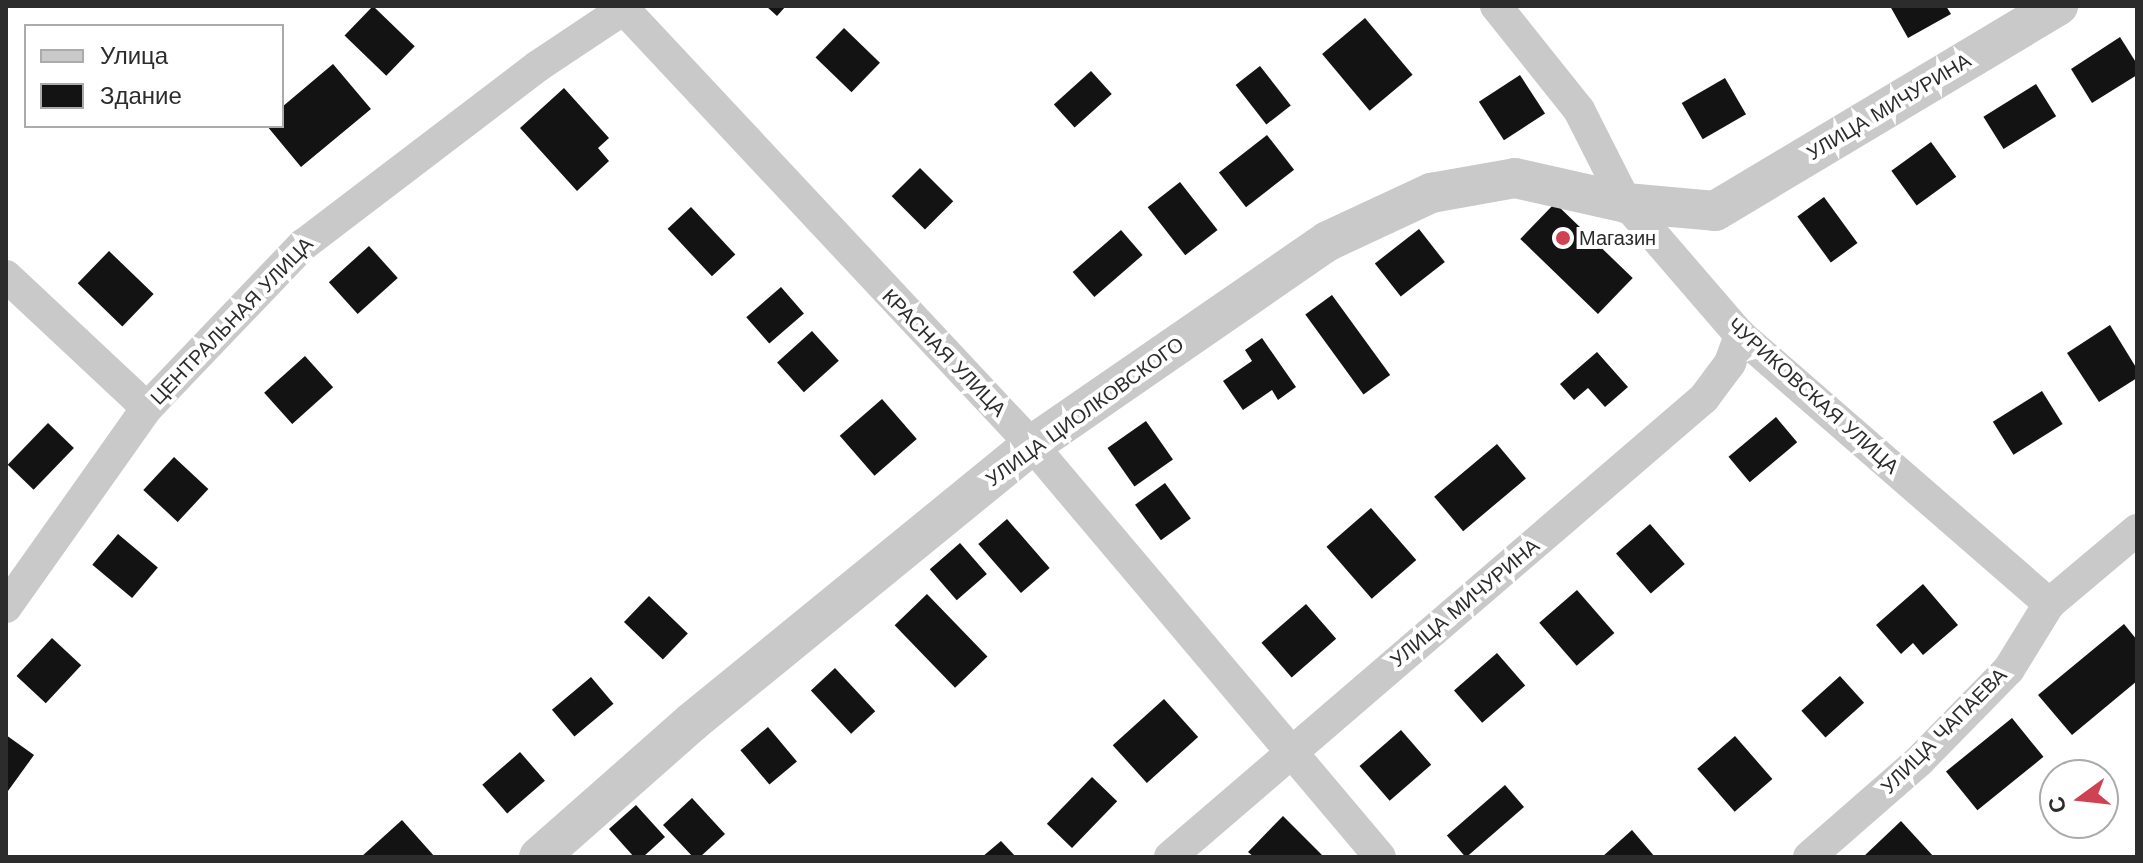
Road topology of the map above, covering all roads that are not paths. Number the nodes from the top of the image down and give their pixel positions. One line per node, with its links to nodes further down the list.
1 (1496, 6): 4 (street, ЧУРИКОВСКАЯ УЛИЦА)
2 (2058, 6): 4 (street, УЛИЦА МИЧУРИНА)
3 (625, 7): 7 (street, ЦЕНТРАЛЬНАЯ УЛИЦА); 8 (street, КРАСНАЯ УЛИЦА)
4 (1626, 203): 6 (street, ЧУРИКОВСКАЯ УЛИЦА); 8 (street, УЛИЦА ЦИОЛКОВСКОГО)
5 (6, 276): 7 (street)
6 (1740, 335): 10 (street, ЧУРИКОВСКАЯ УЛИЦА); 12 (street, УЛИЦА МИЧУРИНА)
7 (147, 408): 11 (street, ЦЕНТРАЛЬНАЯ УЛИЦА)
8 (1032, 445): 12 (street, КРАСНАЯ УЛИЦА); 13 (street, УЛИЦА ЦИОЛКОВСКОГО)
9 (2137, 530): 10 (street, УЛИЦА ЧАПАЕВА)
10 (2049, 604): 16 (street, УЛИЦА ЧАПАЕВА)
11 (6, 607)
12 (1291, 750): 14 (street, УЛИЦА МИЧУРИНА); 15 (street, КРАСНАЯ УЛИЦА)
13 (539, 857)
14 (1170, 857)
15 (1380, 857)
16 (1809, 857)

